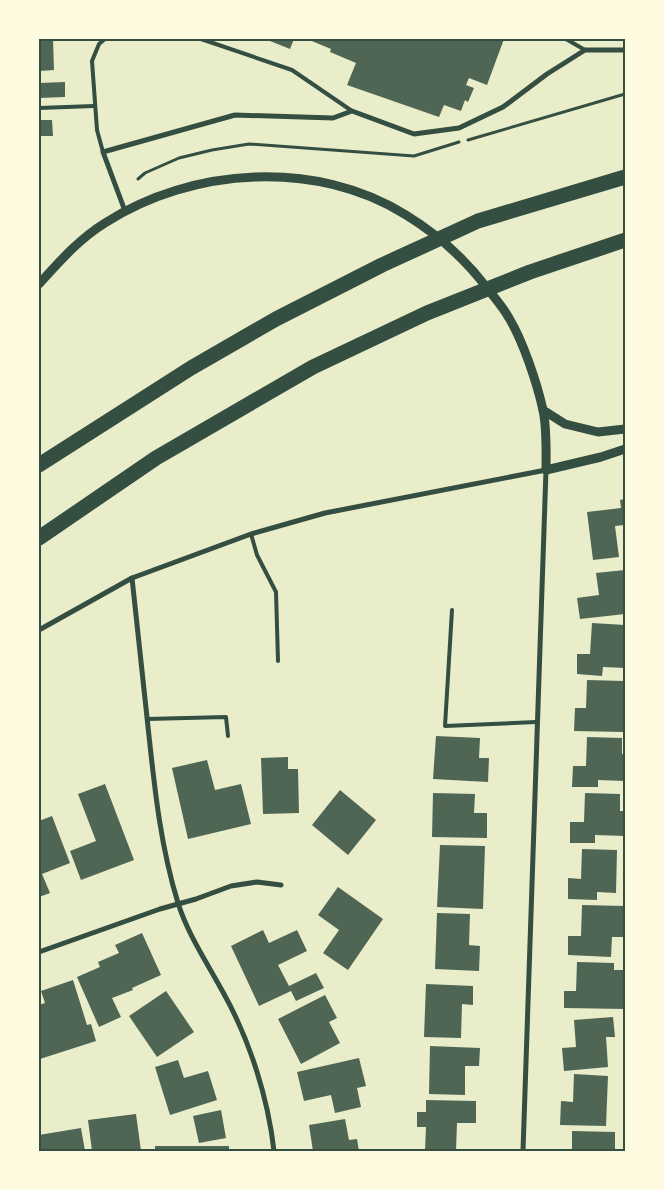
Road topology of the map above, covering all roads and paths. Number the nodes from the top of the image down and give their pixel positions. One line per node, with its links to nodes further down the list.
1 (105, 39): 7 (lane)
2 (202, 39): 9 (lane)
3 (566, 39): 4 (lane)
4 (584, 50): 5 (street); 9 (street)
5 (625, 50)
6 (625, 94): 12 (path)
7 (94, 106): 8 (lane); 10 (lane)
8 (39, 108)
9 (352, 111): 10 (street)
10 (103, 152): 13 (street)
11 (625, 177): 19 (highway)
12 (138, 179)
13 (125, 211): 15 (street); 16 (street)
14 (625, 240): 22 (highway)
15 (39, 284)
16 (543, 410): 17 (street); 20 (street)
17 (625, 429)
18 (625, 449): 20 (street)
19 (39, 466)
20 (546, 470): 21 (street); 28 (street)
21 (252, 534): 23 (street); 26 (lane)
22 (39, 538)
23 (132, 578): 25 (street); 27 (street)
24 (452, 610): 28 (lane)
25 (39, 630)
26 (278, 661)
27 (147, 719): 29 (lane); 31 (street)
28 (536, 722): 34 (street)
29 (228, 736)
30 (282, 885): 31 (street)
31 (178, 904): 32 (street); 33 (street)
32 (39, 952)
33 (274, 1151)
34 (523, 1151)

